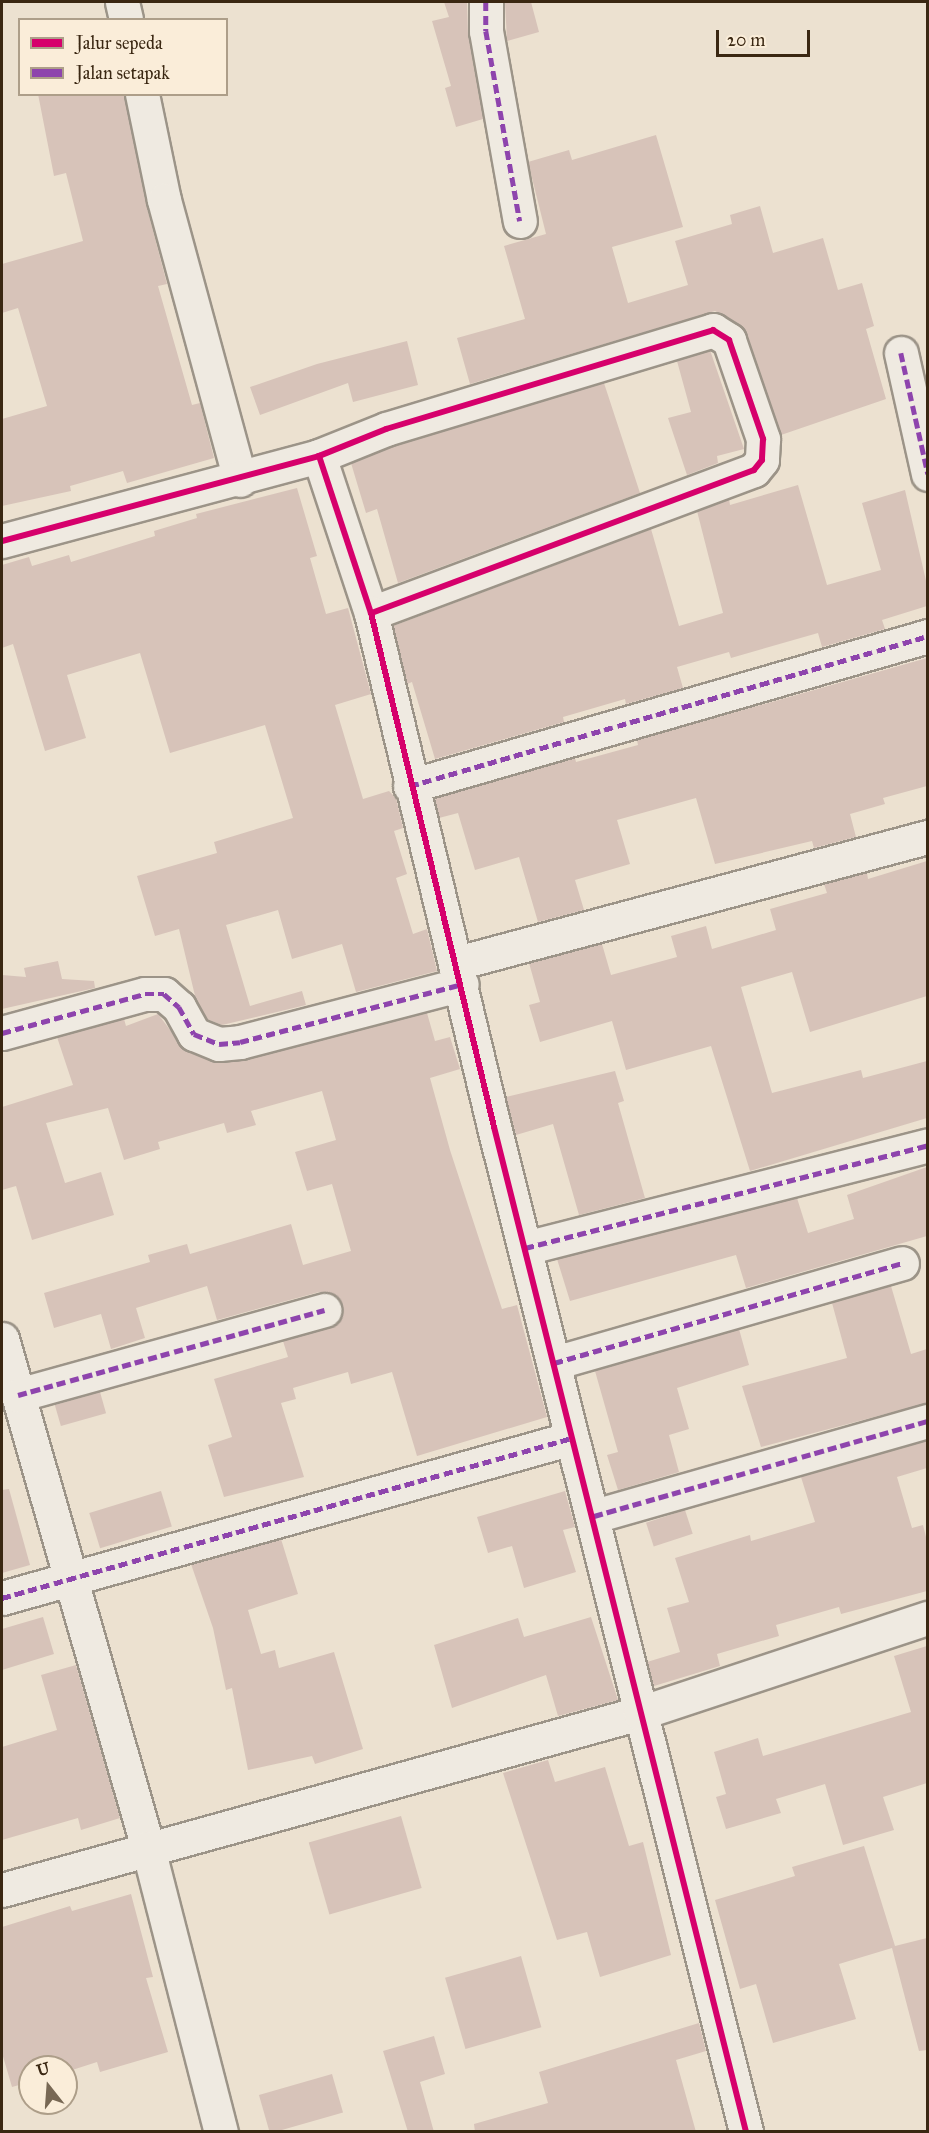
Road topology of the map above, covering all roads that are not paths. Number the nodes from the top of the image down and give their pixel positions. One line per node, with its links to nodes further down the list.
1 (122, 2): 3 (street)
2 (486, 2): 5 (street)
3 (126, 18)
4 (142, 96): 9 (street)
5 (520, 221)
6 (901, 353): 8 (street)
7 (319, 456): 9 (street); 11 (street); 11 (street)
8 (927, 474)
9 (240, 480): 10 (street)
10 (2, 541)
11 (371, 613): 13 (street)
12 (927, 636): 13 (street)
13 (410, 786): 15 (street)
14 (927, 837): 15 (street)
15 (460, 974): 16 (street); 18 (street)
16 (2, 1033)
17 (927, 1145): 18 (street)
18 (525, 1248): 22 (street)
19 (902, 1263): 22 (street)
20 (324, 1310): 23 (street)
21 (2, 1339): 23 (street)
22 (554, 1363): 25 (street)
23 (18, 1395): 27 (street)
24 (927, 1421): 26 (street)
25 (572, 1438): 26 (street); 27 (street)
26 (594, 1516): 30 (street)
27 (72, 1578): 28 (street); 31 (street)
28 (2, 1598)
29 (927, 1618): 30 (street)
30 (640, 1713): 31 (street); 34 (street)
31 (148, 1848): 32 (street); 33 (street)
32 (2, 1890)
33 (221, 2132)
34 (746, 2132)

